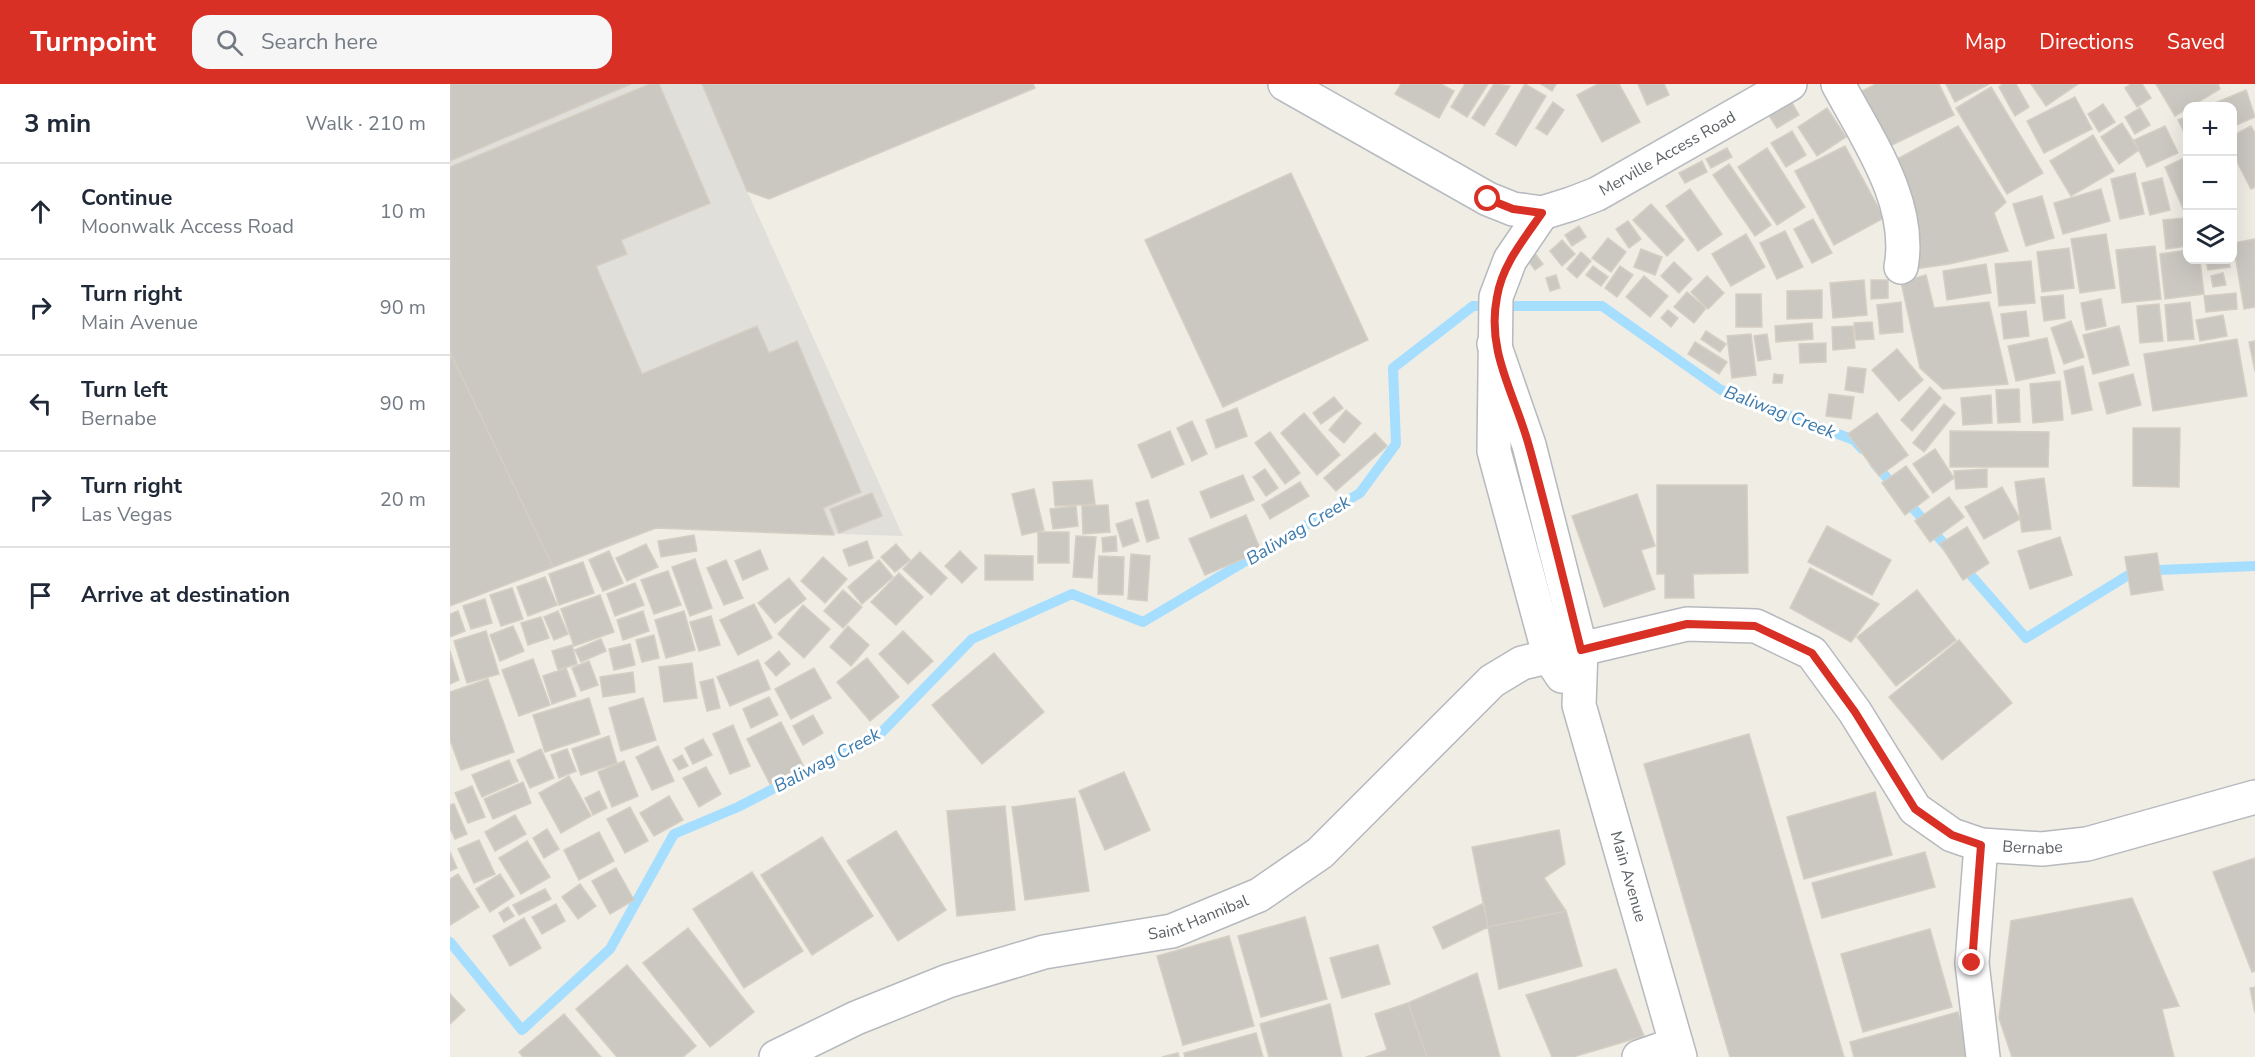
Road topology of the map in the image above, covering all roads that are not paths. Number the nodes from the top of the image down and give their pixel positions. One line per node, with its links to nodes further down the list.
1 (1285, 84): 4 (street)
2 (1790, 84): 4 (street, Merville Access Road)
3 (1838, 84): 5 (street)
4 (1542, 213): 6 (street, Main Avenue)
5 (1900, 267)
6 (1565, 654): 8 (street, Bernabe); 9 (street, Main Avenue); 10 (street, Saint Hannibal)
7 (2255, 797): 8 (street, Bernabe)
8 (1981, 845): 12 (street)
9 (1678, 1051): 11 (street)
10 (776, 1057)
11 (1639, 1057)
12 (1983, 1057)

